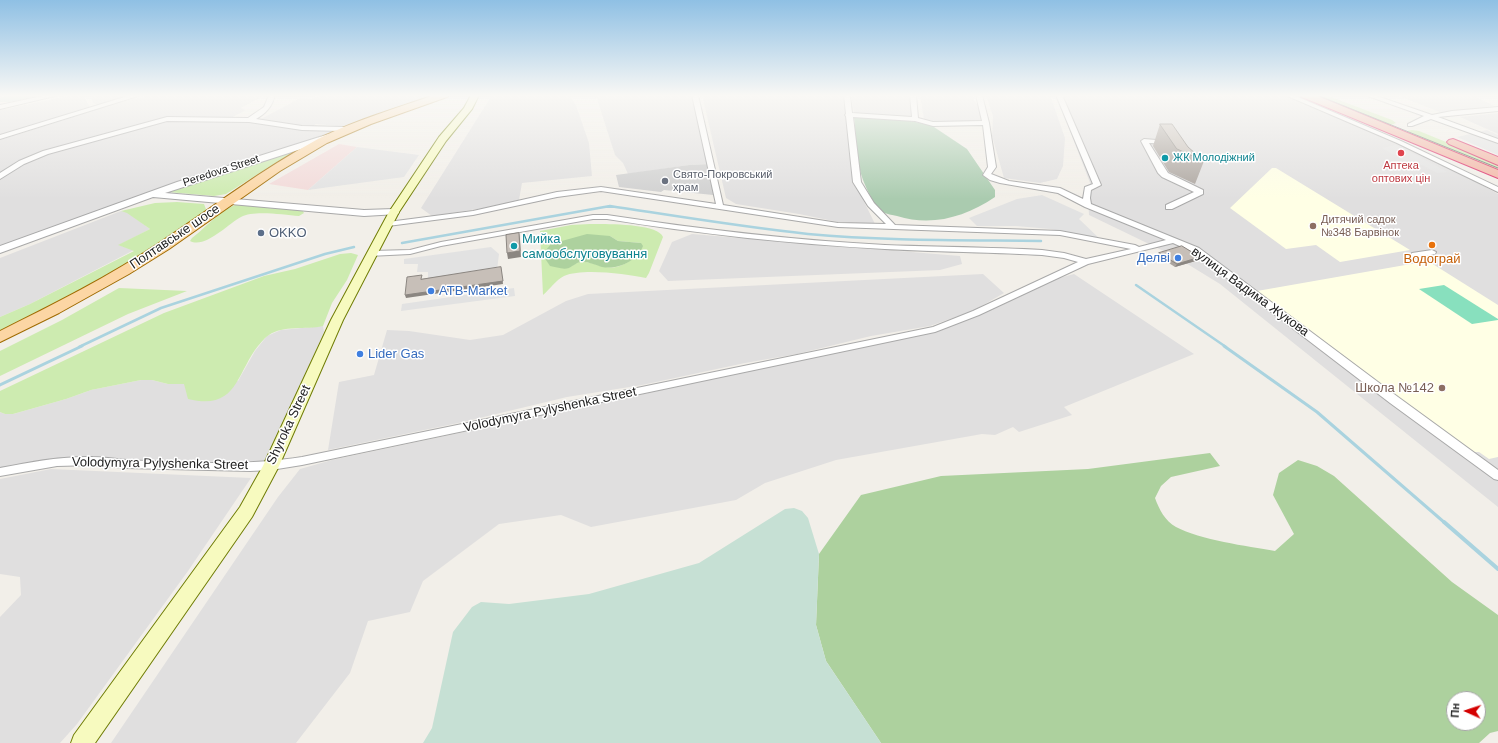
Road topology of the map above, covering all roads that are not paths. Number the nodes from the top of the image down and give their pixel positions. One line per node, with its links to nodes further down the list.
1 (24, 130): 14 (street)
2 (128, 130): 21 (street)
3 (350, 130): 13 (main road, Peredova Street)
4 (450, 130): 28 (main road, Shyroka Street)
5 (703, 130): 26 (street)
6 (850, 130): 30 (street)
7 (987, 130): 25 (street, вулиця Вадима Жукова)
8 (1074, 130): 25 (street)
9 (1371, 130): 19 (street)
10 (1405, 130): 17 (highway)
11 (1422, 130): 18 (highway)
12 (1465, 130): 15 (street)
13 (346, 131): 23 (street, Peredova Street); 24 (main road, Полтавське шосе)
14 (0, 137)
15 (1498, 142)
16 (1173, 149): 27 (street)
17 (1460, 157): 19 (street); 20 (highway)
18 (1498, 160)
19 (1440, 162): 22 (street)
20 (1498, 174)
21 (0, 177)
22 (1498, 190)
23 (148, 195): 24 (street); 33 (street, Peredova Street)
24 (228, 201): 28 (street); 38 (main road, Полтавське шосе)
25 (1088, 204): 31 (street, вулиця Вадима Жукова)
26 (720, 207): 29 (street); 30 (street)
27 (1169, 207)
28 (394, 212): 29 (main road, Shyroka Street)
29 (388, 224): 35 (main road, Shyroka Street)
30 (893, 227): 32 (street)
31 (1174, 241): 32 (street, Volodymyra Pylyshenka Street); 41 (street, вулиця Вадима Жукова)
32 (1139, 248): 37 (street, Volodymyra Pylyshenka Street)
33 (0, 250)
34 (1432, 252): 36 (street)
35 (372, 254): 37 (street); 39 (main road, Shyroka Street)
36 (1415, 254)
37 (1085, 262): 39 (street, Volodymyra Pylyshenka Street)
38 (0, 337)
39 (271, 466): 40 (street, Volodymyra Pylyshenka Street); 42 (main road, Shyroka Street)
40 (0, 472)
41 (1498, 476)
42 (82, 743)

